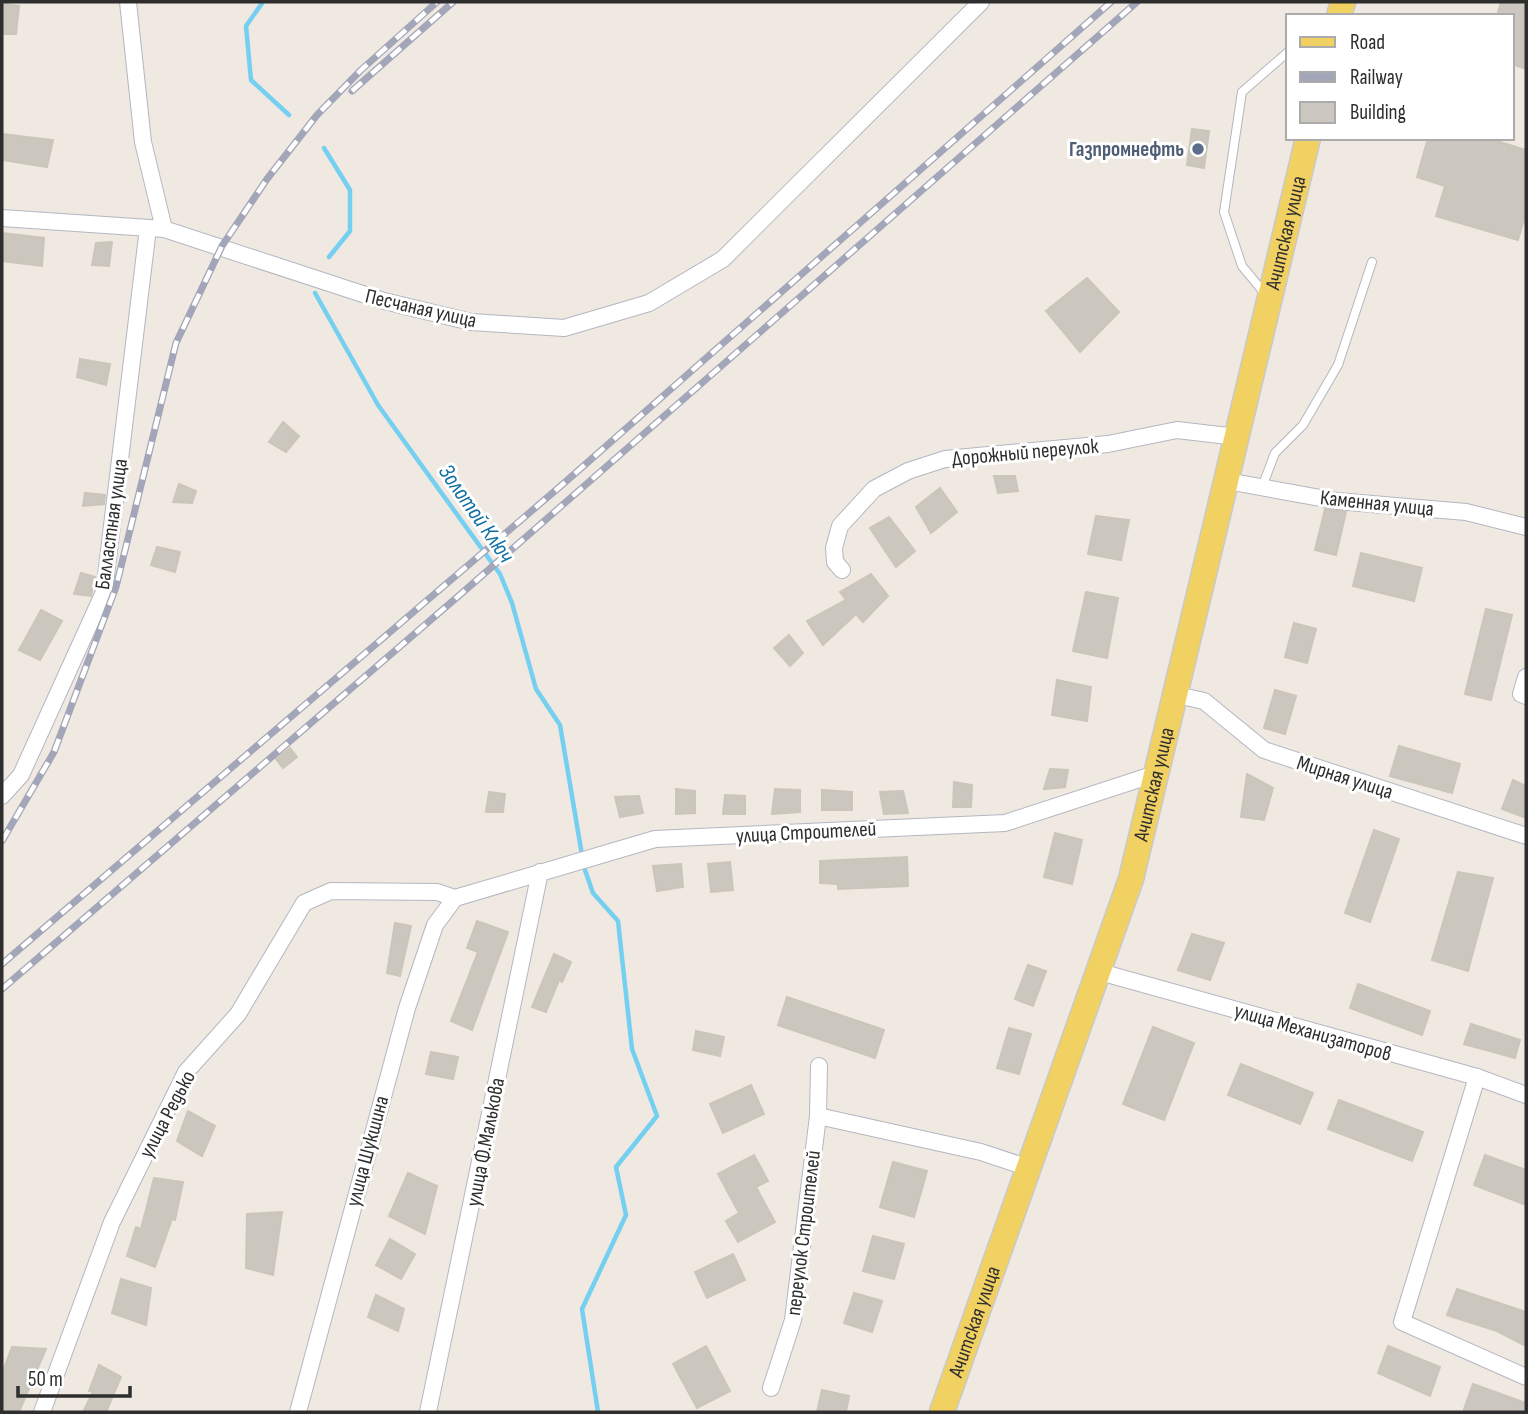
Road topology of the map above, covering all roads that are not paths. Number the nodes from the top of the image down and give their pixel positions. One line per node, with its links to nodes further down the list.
1 (128, 2): 6 (street)
2 (981, 2): 6 (street, Песчаная улица)
3 (1286, 54): 8 (lane)
4 (1308, 140): 8 (main road, Ачитская улица)
5 (2, 218): 6 (street, Песчаная улица)
6 (156, 228): 18 (street, Балластная улица)
7 (1372, 262): 11 (lane)
8 (1269, 299): 9 (main road, Ачитская улица)
9 (1237, 437): 10 (main road, Ачитская улица); 13 (street, Дорожный переулок)
10 (1227, 481): 11 (street, Каменная улица); 15 (main road, Ачитская улица)
11 (1262, 487): 12 (street, Каменная улица)
12 (1526, 527)
13 (842, 570)
14 (1526, 677): 16 (street)
15 (1177, 695): 17 (main road, Ачитская улица); 19 (street, Мирная улица)
16 (1526, 696)
17 (1157, 773): 20 (street, улица Строителей); 22 (main road, Ачитская улица)
18 (2, 796)
19 (1526, 836)
20 (540, 872): 21 (street, улица Строителей); 32 (street, улица Ф.Малькова)
21 (455, 898): 30 (street, улица Редько); 31 (street, улица Шукшина)
22 (1100, 972): 24 (street, улица Механизаторов); 27 (main road, Ачитская улица)
23 (819, 1066): 26 (street, переулок Строителей)
24 (1477, 1077): 25 (street, улица Механизаторов); 28 (street)
25 (1526, 1095)
26 (818, 1116): 27 (street); 29 (street, переулок Строителей)
27 (1029, 1168): 33 (main road, Ачитская улица)
28 (1526, 1377)
29 (771, 1388)
30 (42, 1412)
31 (298, 1412)
32 (428, 1412)
33 (942, 1412)

